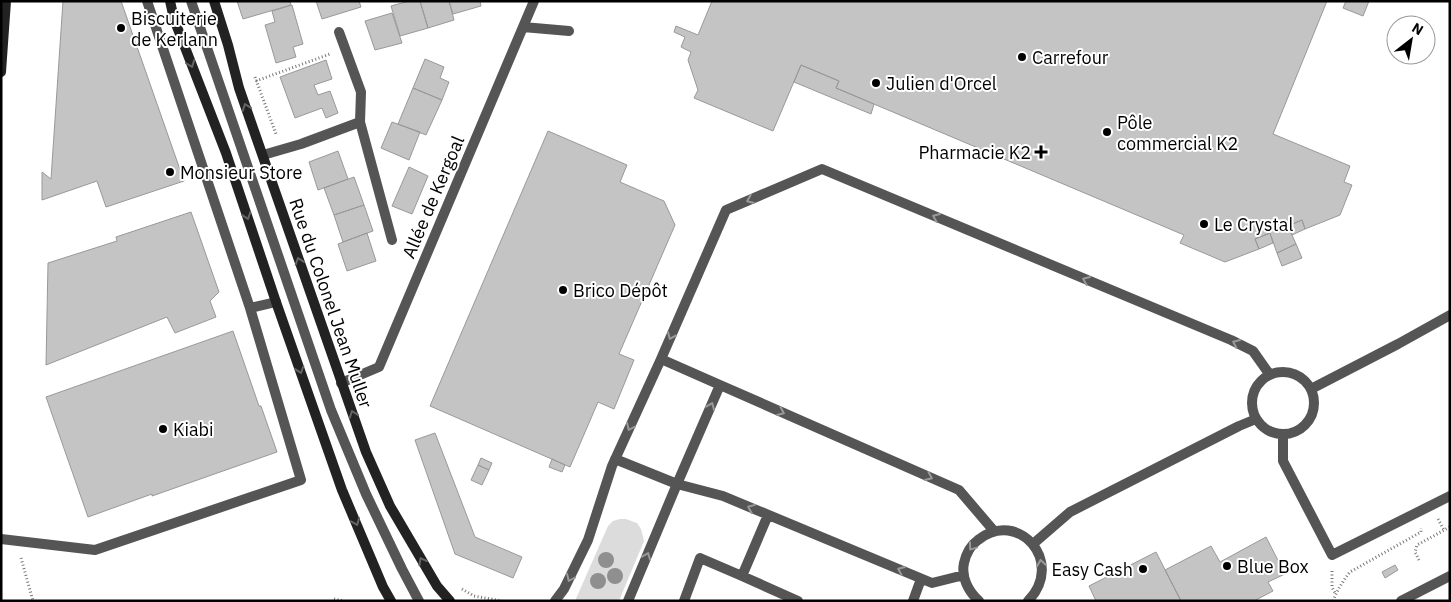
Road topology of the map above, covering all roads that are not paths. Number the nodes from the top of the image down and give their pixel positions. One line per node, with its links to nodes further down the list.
1 (6, 1): 10 (main road)
2 (147, 1): 15 (street)
3 (170, 1): 14 (main road, one-way to 14)
4 (191, 1): 38 (street)
5 (214, 1): 12 (main road, Rue du Colonel Jean Muller, one-way to 5)
6 (534, 1): 7 (street, Allée de Kergoal)
7 (523, 27): 8 (street); 19 (street, Allée de Kergoal)
8 (568, 31)
9 (339, 32): 11 (street)
10 (1, 72)
11 (360, 122): 12 (street); 13 (street)
12 (263, 156): 19 (main road, Rue du Colonel Jean Muller, one-way to 12)
13 (392, 240)
14 (276, 302): 15 (street); 37 (main road, one-way to 37)
15 (250, 308): 29 (street)
16 (1450, 315): 21 (street)
17 (661, 359): 18 (street, one-way to 17); 20 (street); 24 (street, one-way to 24)
18 (1270, 375): 21 (street); 22 (street)
19 (341, 382): 39 (main road, Rue du Colonel Jean Muller, one-way to 19)
20 (720, 385): 25 (street, one-way to 20); 28 (street, one-way to 28)
21 (1310, 389): 23 (street)
22 (1256, 419): 23 (street); 30 (street)
23 (1283, 434): 26 (street)
24 (615, 459): 25 (street); 40 (street, one-way to 40)
25 (677, 484): 27 (street, one-way to 25); 41 (street, one-way to 25)
26 (1450, 496)
27 (768, 515): 32 (street); 34 (street, one-way to 27)
28 (994, 531): 30 (street); 31 (street, one-way to 31)
29 (1, 539)
30 (1032, 544): 45 (street, one-way to 30)
31 (964, 575): 34 (street); 36 (street)
32 (742, 576): 42 (street); 43 (street)
33 (1450, 576): 35 (street)
34 (921, 579): 44 (street)
35 (1420, 596): 46 (street)
36 (974, 599)
37 (391, 601)
38 (419, 601)
39 (450, 601)
40 (556, 601)
41 (628, 601)
42 (684, 601)
43 (798, 601)
44 (912, 601)
45 (1028, 601)
46 (1400, 601)

